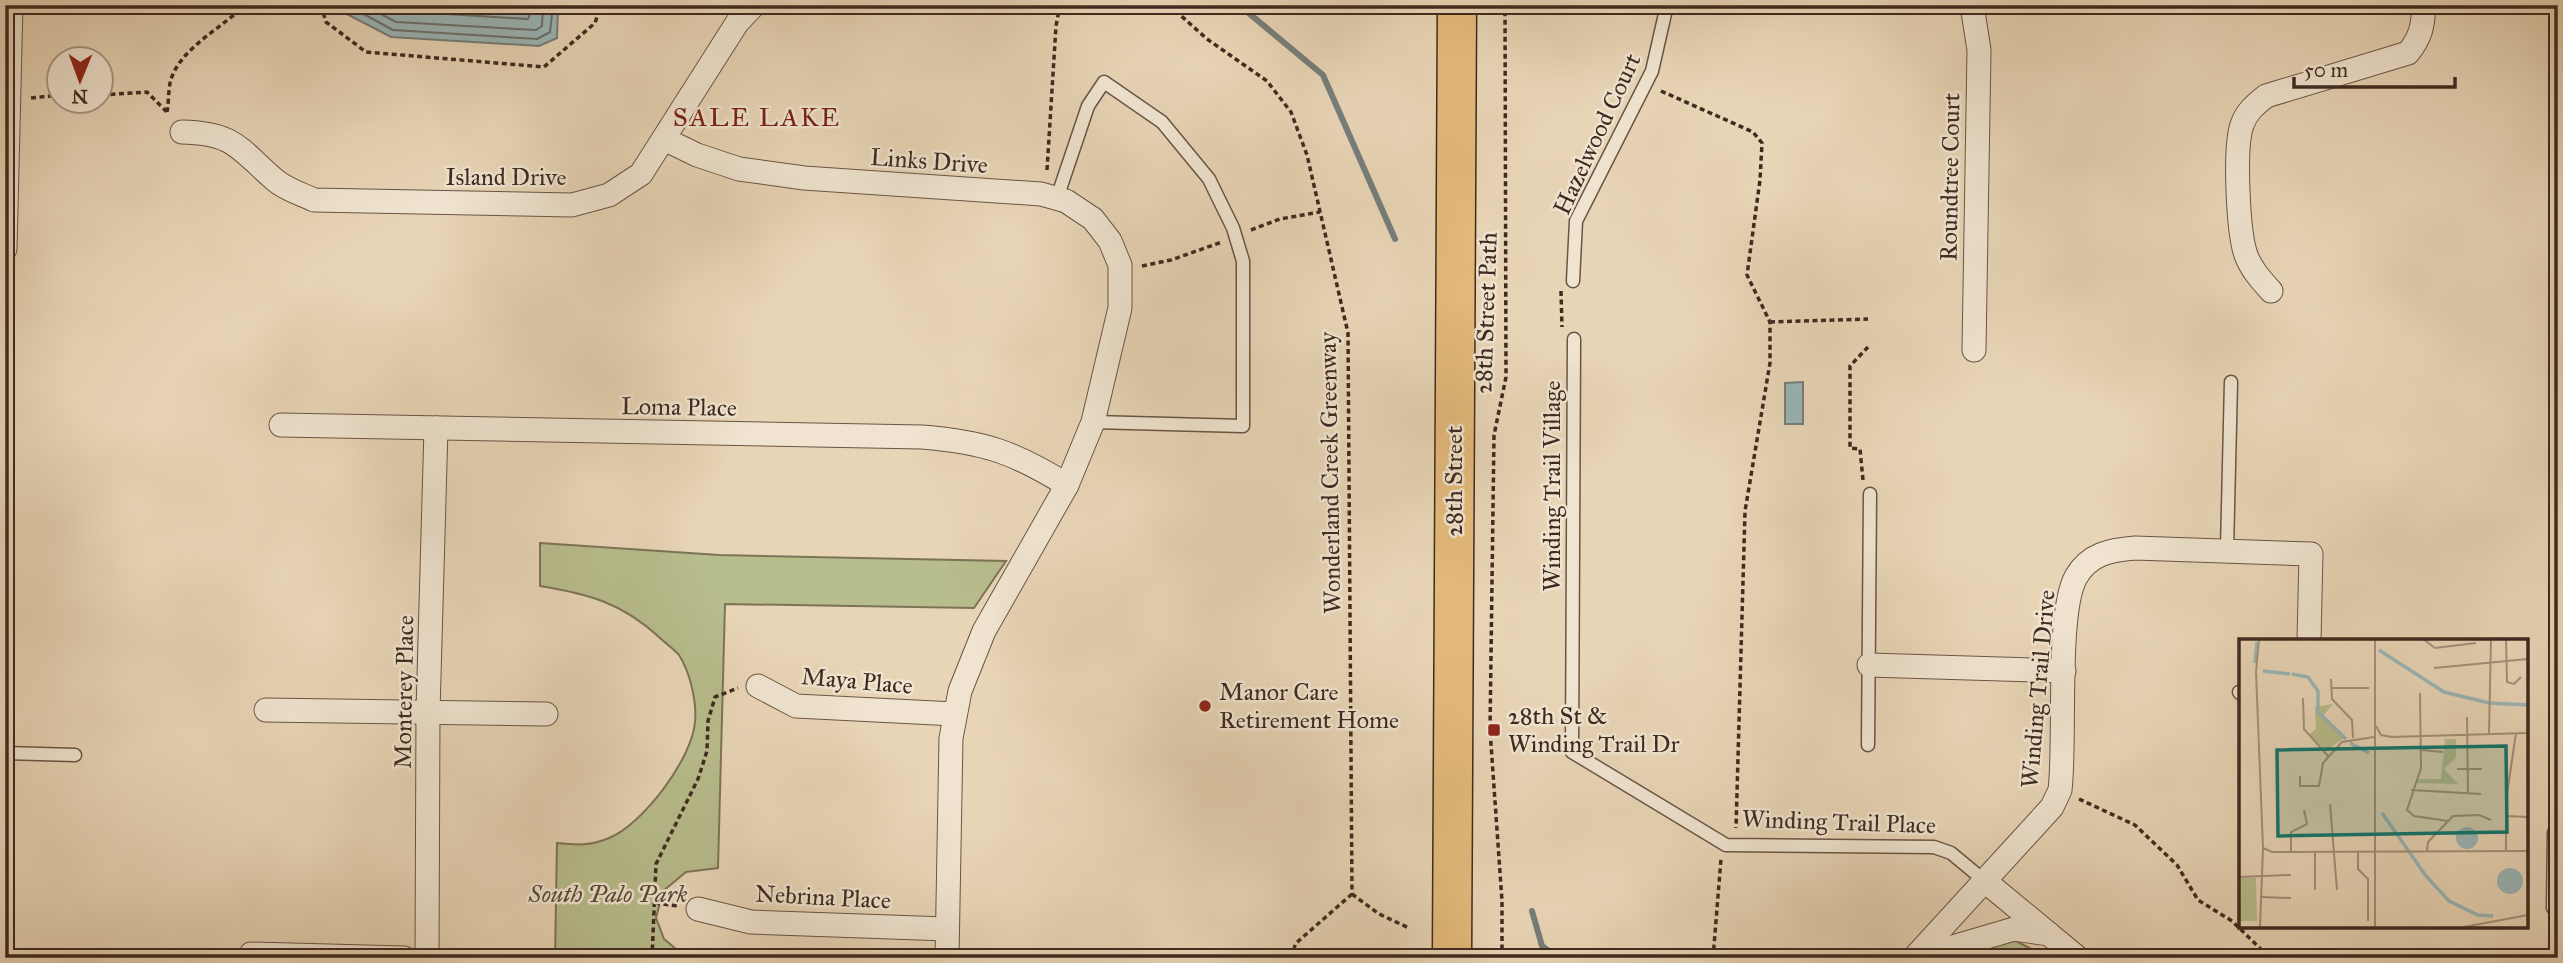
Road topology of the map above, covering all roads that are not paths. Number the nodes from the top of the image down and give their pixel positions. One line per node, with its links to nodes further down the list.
1 (754, 5): 8 (street, Island Drive)
2 (1457, 5): 45 (highway, 28th Street)
3 (1667, 5): 12 (lane, Hazelwood Court)
4 (1972, 5): 15 (street, Roundtree Court)
5 (2424, 5): 13 (street)
6 (10, 7): 9 (street)
7 (182, 132): 8 (street, Island Drive)
8 (664, 139): 10 (street, Links Drive)
9 (6, 174): 11 (street)
10 (1049, 196): 17 (street, Links Drive); 17 (lane)
11 (5, 249)
12 (1573, 281)
13 (2271, 291)
14 (1574, 339): 23 (lane, Winding Trail Village)
15 (1974, 350)
16 (2231, 382): 22 (lane)
17 (1093, 422): 20 (street, Links Drive)
18 (281, 425): 19 (street, Loma Place)
19 (436, 428): 20 (street, Loma Place); 29 (street, Monterey Place)
20 (1067, 485): 31 (street, Links Drive)
21 (1870, 494): 25 (lane)
22 (2227, 549): 24 (street, Winding Trail Drive); 26 (street, Winding Trail Drive)
23 (1572, 634): 36 (lane, Winding Trail Place)
24 (2309, 639)
25 (1869, 665): 26 (street); 32 (lane)
26 (2064, 671): 36 (street, Winding Trail Drive)
27 (758, 686): 31 (street, Maya Place)
28 (266, 710): 29 (street)
29 (428, 712): 30 (street); 43 (street, Monterey Place)
30 (546, 714)
31 (955, 714): 39 (street, Links Drive)
32 (1868, 745)
33 (5, 753): 34 (lane)
34 (75, 755)
35 (2558, 821): 37 (lane)
36 (1986, 882): 40 (street); 46 (street, Winding Trail Drive)
37 (2553, 908)
38 (698, 909): 39 (street, Nebrina Place)
39 (947, 929): 44 (street, Links Drive)
40 (2049, 934): 46 (street); 47 (street)
41 (251, 954): 42 (street)
42 (404, 958)
43 (428, 958)
44 (947, 958)
45 (1452, 958)
46 (1914, 958)
47 (2078, 958)

